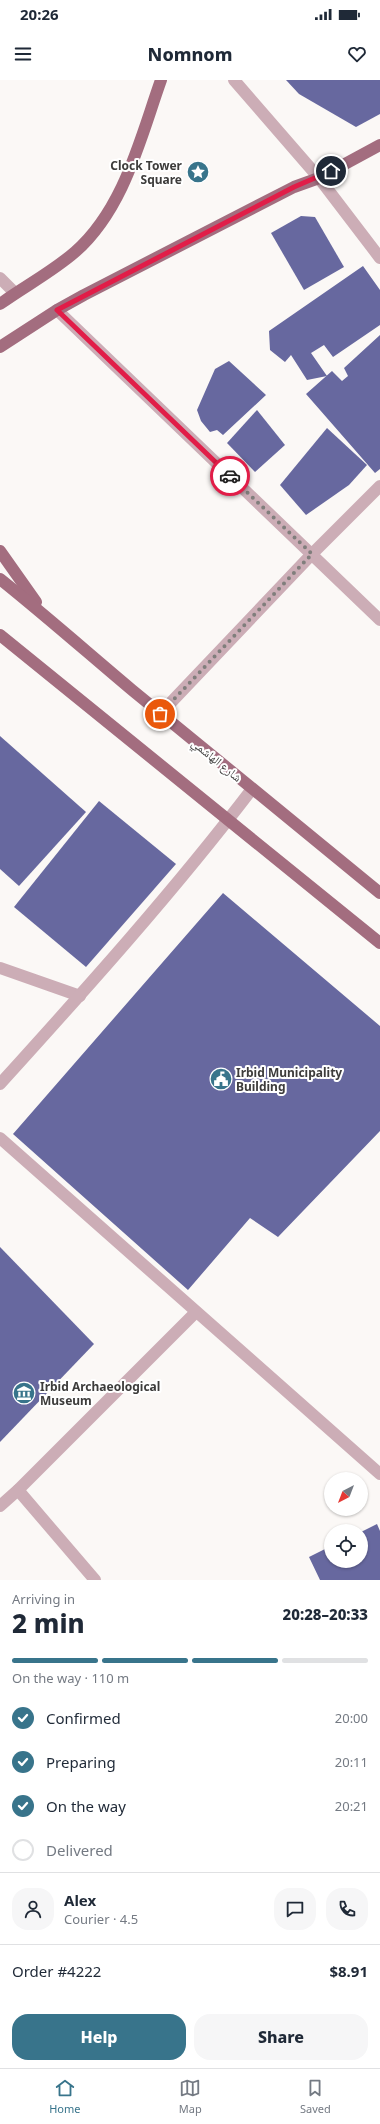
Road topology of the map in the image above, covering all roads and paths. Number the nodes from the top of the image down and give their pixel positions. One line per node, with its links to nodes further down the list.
1 (161, 80): 7 (main road)
2 (234, 80): 4 (street)
3 (380, 146): 4 (main road)
4 (319, 178): 5 (street); 9 (main road)
5 (380, 258)
6 (0, 278): 7 (street)
7 (15, 293): 8 (main road)
8 (0, 304)
9 (57, 310): 10 (main road); 13 (street)
10 (0, 347)
11 (380, 486): 13 (street)
12 (0, 551): 15 (main road)
13 (312, 554): 16 (street); 18 (street)
14 (0, 579): 15 (main road, شارع الهاشمي)
15 (43, 613): 18 (main road, شارع الهاشمي)
16 (380, 620)
17 (0, 635): 20 (main road)
18 (160, 714): 19 (main road, شارع الهاشمي)
19 (252, 789): 20 (street); 21 (main road, شارع الهاشمي)
20 (228, 820): 22 (main road); 24 (street)
21 (380, 893)
22 (380, 943)
23 (0, 968): 24 (street)
24 (80, 996): 25 (street)
25 (0, 1084)
26 (0, 1138): 27 (street)
27 (196, 1312): 28 (street); 29 (street)
28 (380, 1474)
29 (18, 1490): 30 (street); 31 (street)
30 (0, 1506)
31 (95, 1580)

